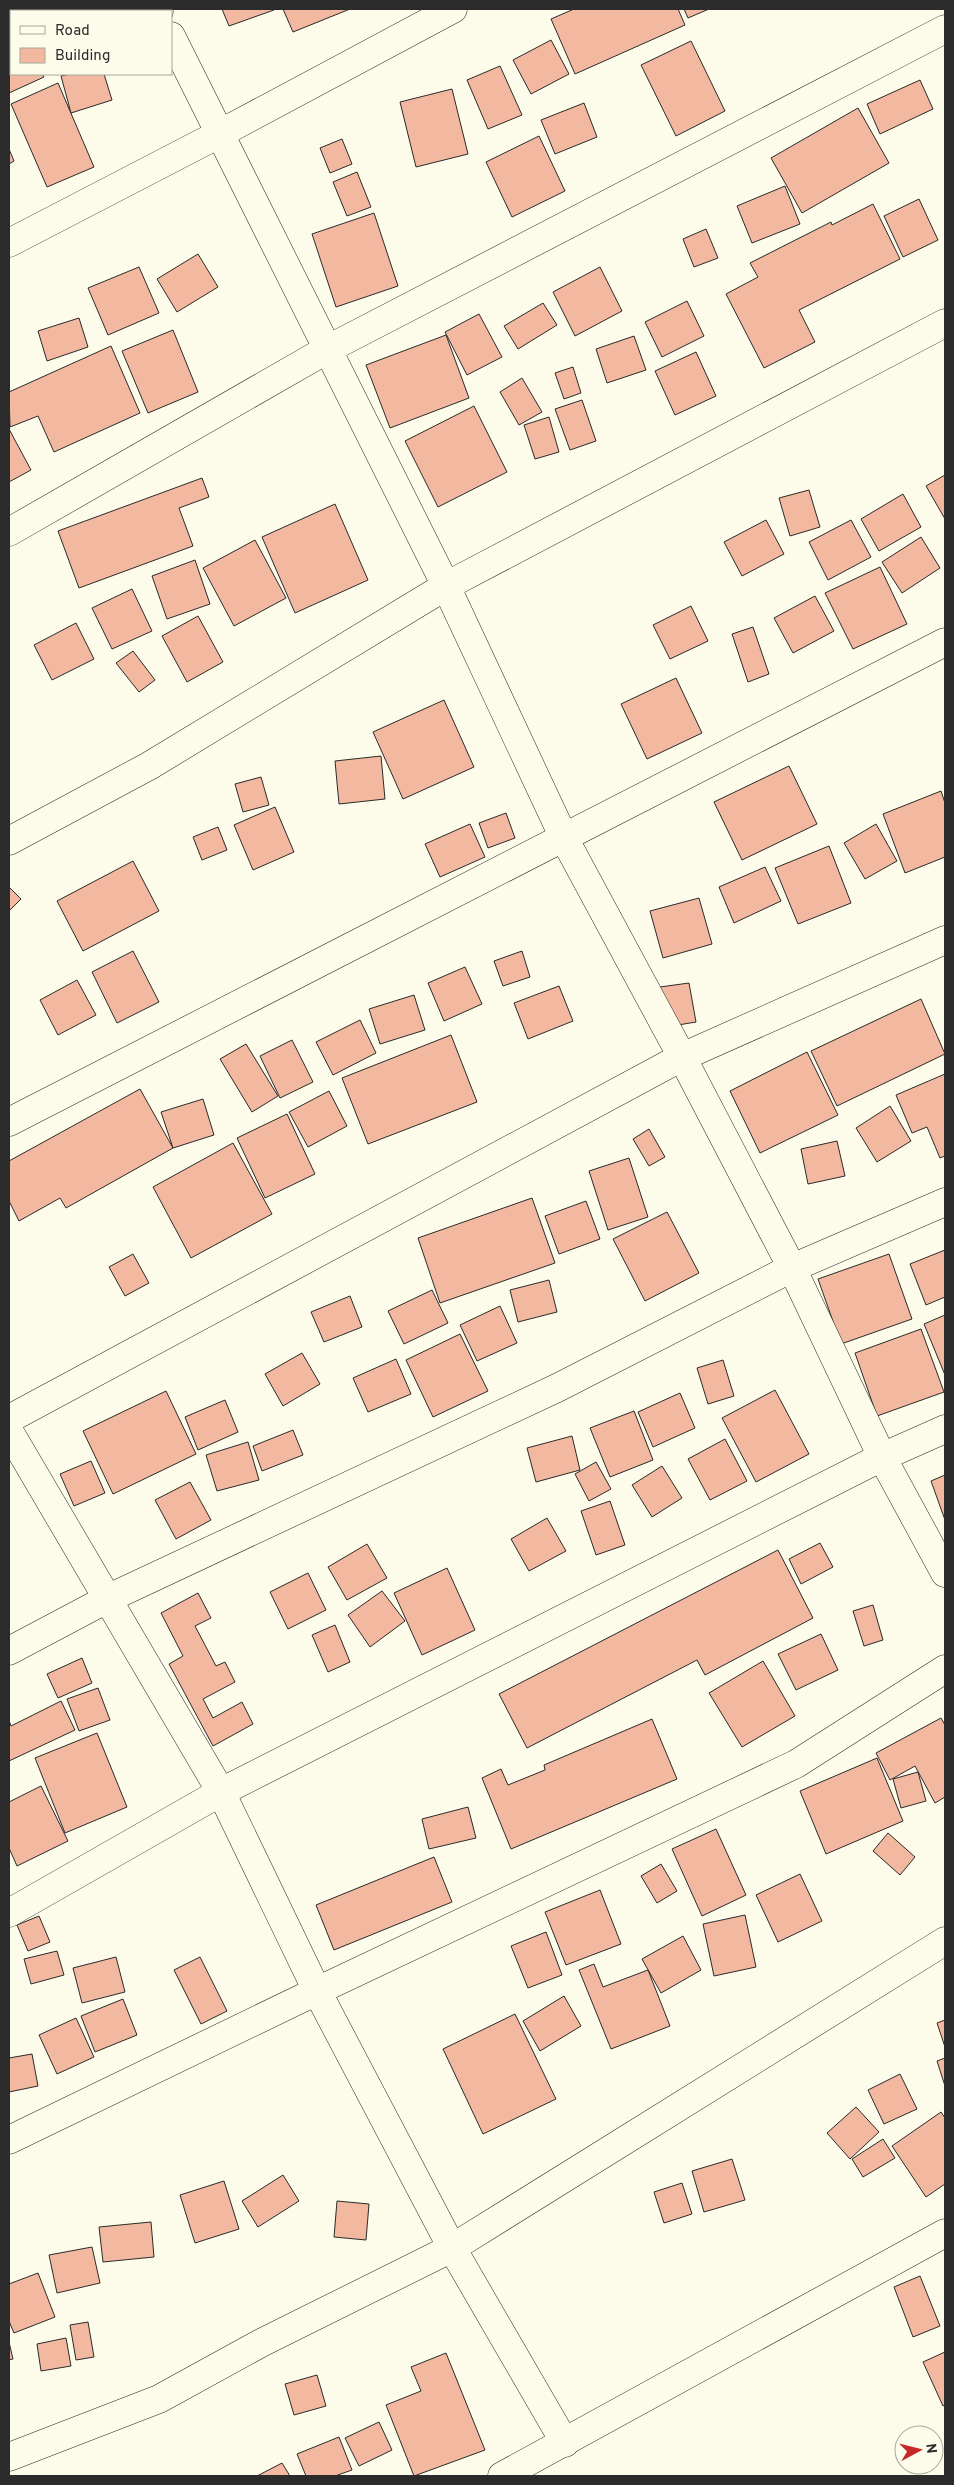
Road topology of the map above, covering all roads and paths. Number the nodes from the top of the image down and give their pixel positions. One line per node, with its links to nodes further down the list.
1 (453, 9): 4 (street)
2 (945, 29): 7 (street)
3 (172, 38): 4 (street)
4 (221, 133): 5 (street); 7 (street)
5 (9, 243)
6 (945, 323): 9 (street)
7 (328, 348): 8 (street); 9 (street)
8 (9, 532)
9 (446, 586): 11 (street); 12 (street)
10 (945, 642): 11 (street)
11 (564, 838): 14 (street); 15 (street)
12 (9, 841)
13 (945, 940): 14 (street)
14 (682, 1057): 17 (street); 18 (street)
15 (9, 1122)
16 (945, 1202): 17 (street)
17 (792, 1268): 21 (street); 23 (street)
18 (9, 1419)
19 (945, 1429): 21 (street)
20 (9, 1430): 23 (street)
21 (882, 1457): 22 (street); 26 (street)
22 (945, 1573)
23 (107, 1599): 24 (street); 26 (street)
24 (9, 1651)
25 (945, 1669): 29 (street)
26 (221, 1792): 27 (street); 29 (street)
27 (9, 1913)
28 (945, 1941): 32 (street)
29 (317, 1991): 30 (street); 32 (street)
30 (9, 2140)
31 (945, 2233): 33 (street)
32 (452, 2248): 33 (street); 34 (street)
33 (566, 2443): 35 (street)
34 (9, 2457)
35 (502, 2476)

